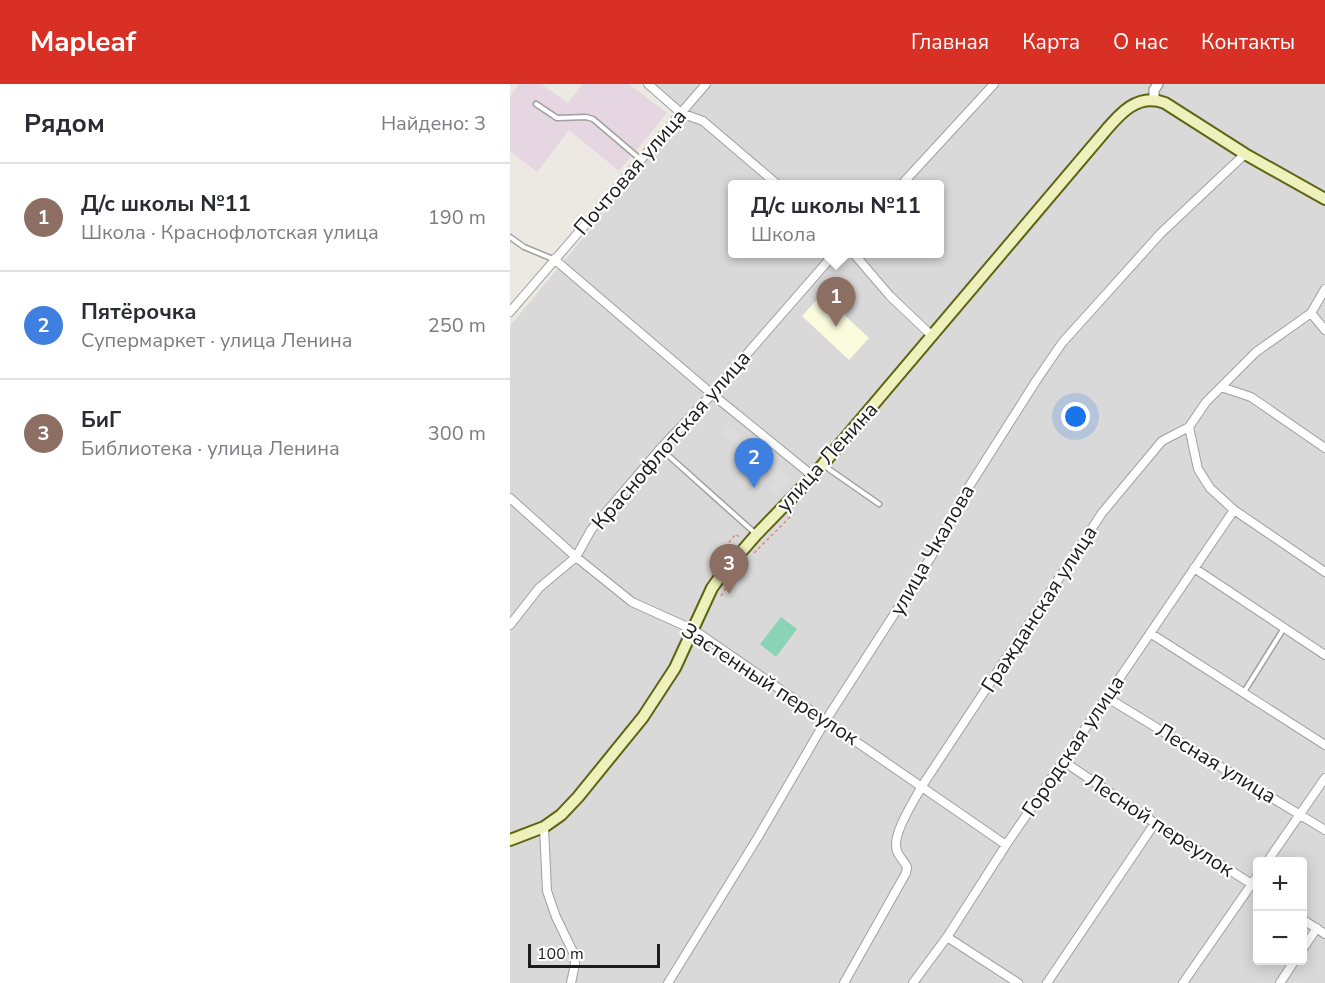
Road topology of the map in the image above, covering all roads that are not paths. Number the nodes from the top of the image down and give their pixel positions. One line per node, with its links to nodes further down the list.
1 (648, 84): 7 (street)
2 (706, 84): 7 (street, Почтовая улица)
3 (994, 84): 11 (street)
4 (1158, 84): 5 (street)
5 (1154, 99): 8 (main road); 21 (main road, улица Ленина)
6 (536, 104): 9 (lane)
7 (681, 113): 9 (street, Почтовая улица); 10 (street)
8 (1245, 154): 12 (main road); 43 (street, улица Чкалова)
9 (640, 160): 16 (street, Почтовая улица)
10 (772, 180)
11 (906, 180)
12 (1325, 199)
13 (510, 237): 16 (lane)
14 (831, 258): 23 (street, Краснофлотская улица)
15 (857, 258): 21 (street)
16 (554, 259): 18 (street, Почтовая улица); 23 (street)
17 (1325, 289): 19 (street)
18 (510, 312)
19 (1311, 313): 20 (street); 22 (street)
20 (1325, 330)
21 (931, 334): 27 (main road, улица Ленина)
22 (1221, 387): 24 (street); 25 (street)
23 (712, 394): 26 (street, Краснофлотская улица); 28 (street)
24 (1189, 428): 31 (street); 47 (street, Гражданская улица)
25 (1325, 448)
26 (660, 449): 32 (lane); 33 (street, Краснофлотская улица)
27 (823, 465): 28 (main road, улица Ленина); 30 (lane)
28 (813, 476): 32 (main road, улица Ленина)
29 (510, 498): 33 (street, Застенный переулок)
30 (879, 504)
31 (1234, 510): 34 (street, Городская улица); 35 (street)
32 (756, 535): 38 (main road, улица Ленина)
33 (576, 556): 36 (street, Краснофлотская улица); 38 (street, Застенный переулок)
34 (1194, 568): 37 (street); 39 (street, Городская улица)
35 (1325, 572)
36 (510, 625)
37 (1284, 628): 40 (street); 41 (lane)
38 (694, 630): 43 (street, Застенный переулок); 50 (main road, улица Ленина)
39 (1150, 633): 41 (street); 42 (street, Городская улица)
40 (1325, 655)
41 (1243, 693): 44 (street)
42 (1106, 697): 45 (street, Городская улица); 48 (street, Лесная улица)
43 (826, 720): 47 (street, Застенный переулок); 64 (street, улица Чкалова)
44 (1325, 746)
45 (1063, 761): 49 (street, Лесной переулок); 53 (street, Городская улица)
46 (1325, 778): 48 (street)
47 (922, 786): 53 (street, Застенный переулок); 65 (street, Гражданская улица)
48 (1301, 814): 51 (street, Лесная улица); 54 (street)
49 (1155, 823): 55 (street, Лесной переулок); 68 (street)
50 (544, 827): 52 (main road, улица Ленина); 63 (street)
51 (1325, 830)
52 (510, 840)
53 (1006, 845): 60 (street, Городская улица)
54 (1271, 857)
55 (1253, 885)
56 (1253, 887): 69 (street)
57 (1307, 922): 58 (street)
58 (1317, 928): 59 (street); 61 (street)
59 (1325, 934)
60 (947, 937): 66 (street, Городская улица); 67 (street)
61 (1307, 943)
62 (1292, 965): 70 (street)
63 (571, 983)
64 (668, 983)
65 (844, 983)
66 (914, 983)
67 (1018, 983)
68 (1047, 983)
69 (1184, 983)
70 (1280, 983)

